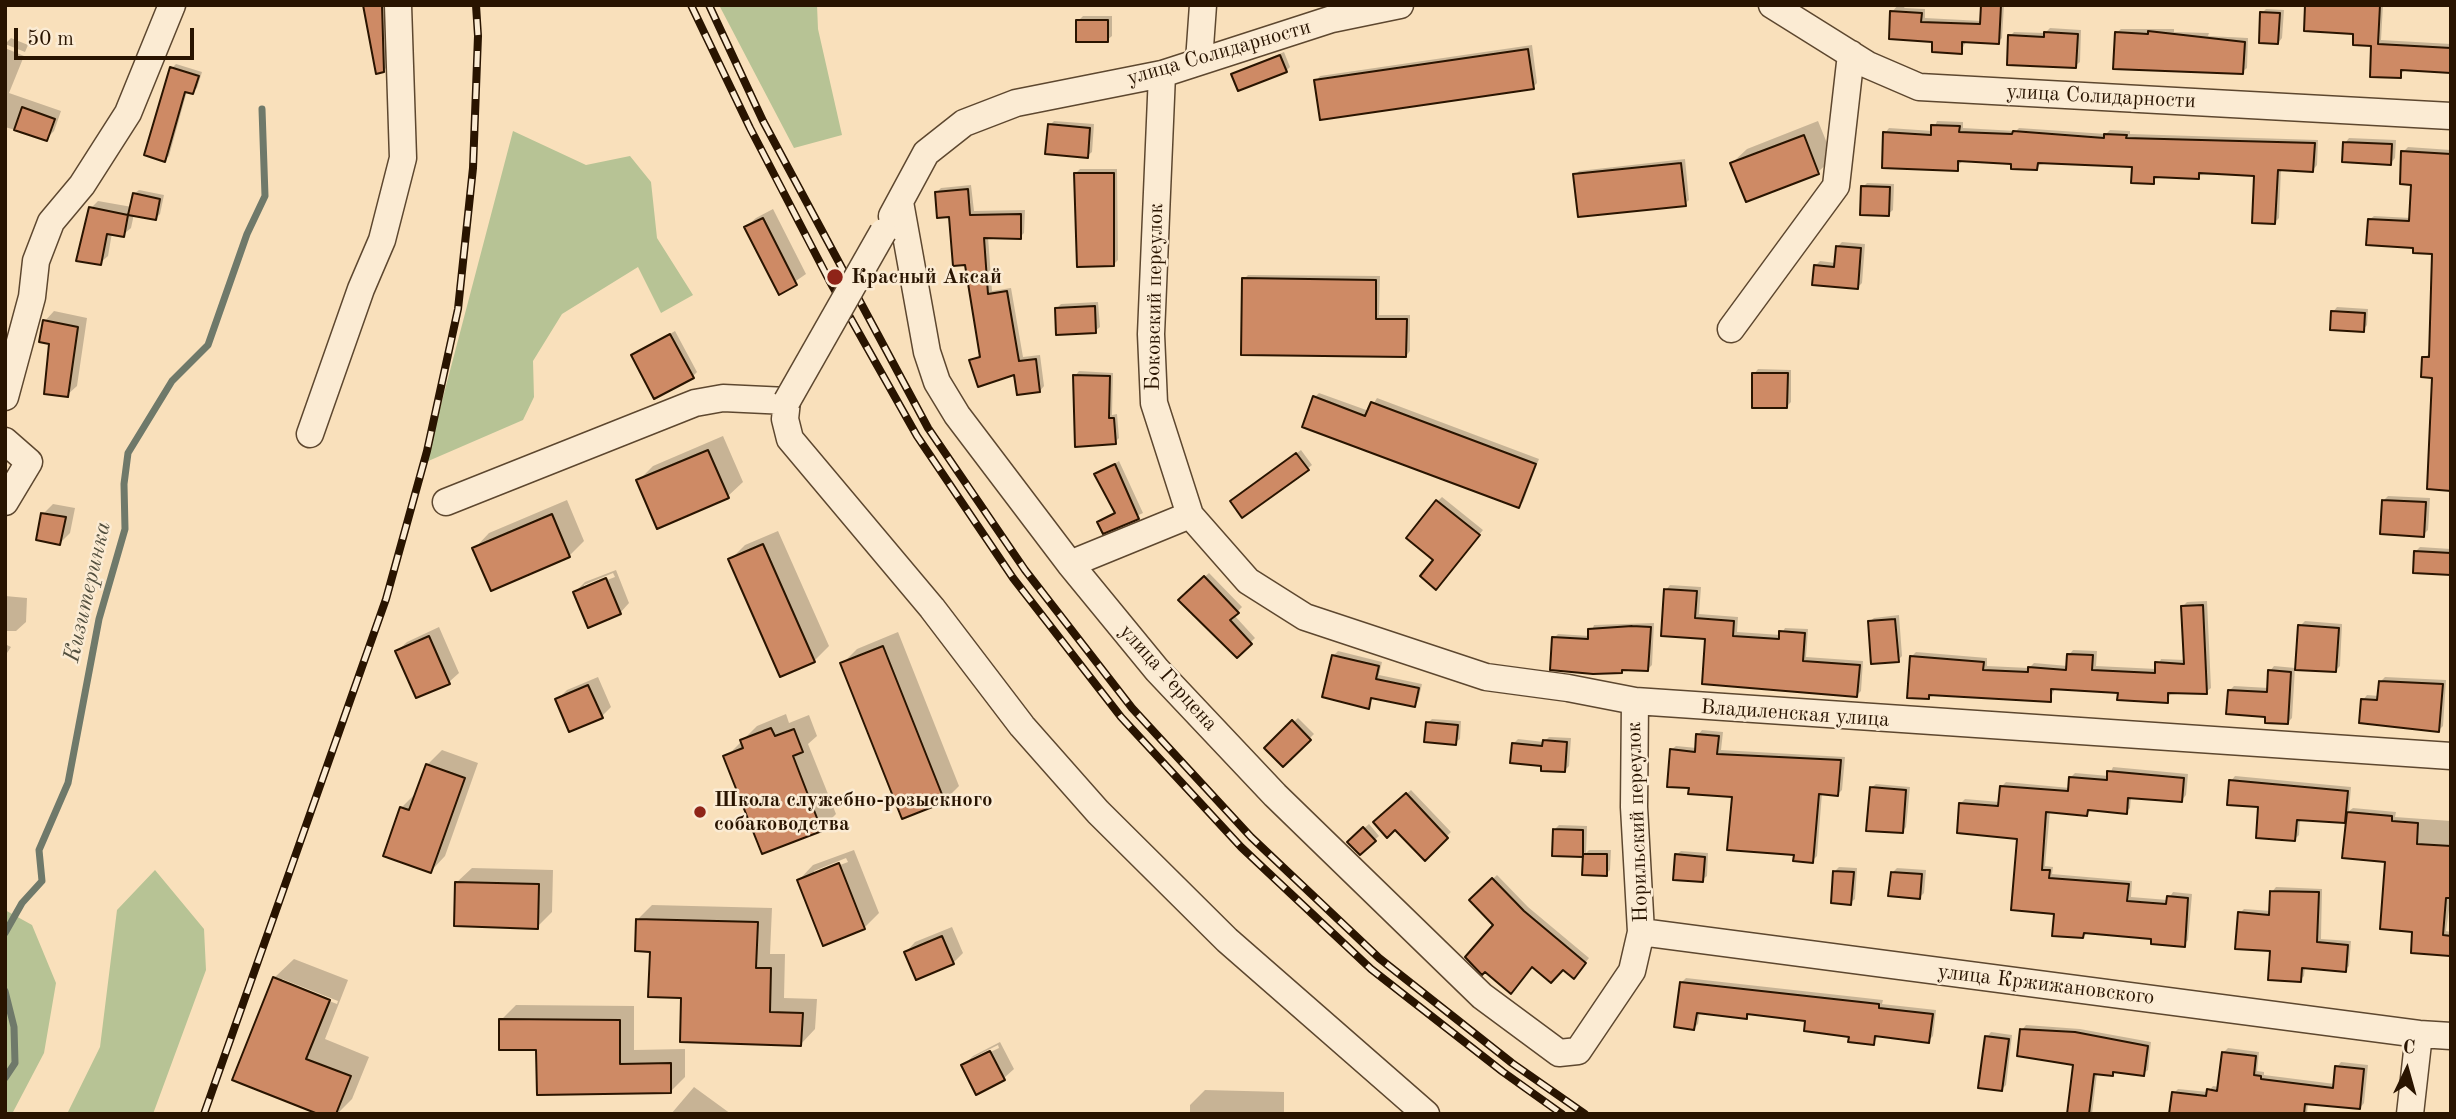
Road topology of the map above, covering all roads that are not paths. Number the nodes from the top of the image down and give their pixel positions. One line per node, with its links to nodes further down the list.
1 (172, 5): 14 (street)
2 (398, 5): 16 (street)
3 (1203, 5): 8 (street)
4 (1211, 5): 8 (street)
5 (1400, 5): 7 (street, улица Солидарности)
6 (1772, 5): 9 (street, улица Солидарности)
7 (1336, 12): 8 (street, улица Солидарности)
8 (1201, 49): 10 (street, улица Солидарности)
9 (1851, 54): 11 (street, улица Солидарности); 13 (street)
10 (1161, 74): 12 (street, улица Солидарности); 20 (street, Боковский переулок)
11 (2451, 116)
12 (900, 201): 15 (street, bridge); 21 (street, улица Герцена)
13 (1731, 329)
14 (5, 397)
15 (787, 401): 19 (street); 28 (street)
16 (310, 434)
17 (5, 440): 18 (street)
18 (5, 502)
19 (446, 502)
20 (1190, 515): 21 (street); 22 (street, Владиленская улица)
21 (1070, 564): 27 (street, улица Герцена)
22 (1634, 701): 23 (street, Владиленская улица); 24 (street, Норильский переулок)
23 (2451, 756)
24 (1641, 932): 25 (street, улица Кржижановского); 27 (street, Норильский переулок)
25 (2419, 1034): 26 (street, улица Кржижановского); 29 (street)
26 (2451, 1036)
27 (1578, 1051)
28 (1426, 1114)
29 (2410, 1114)

